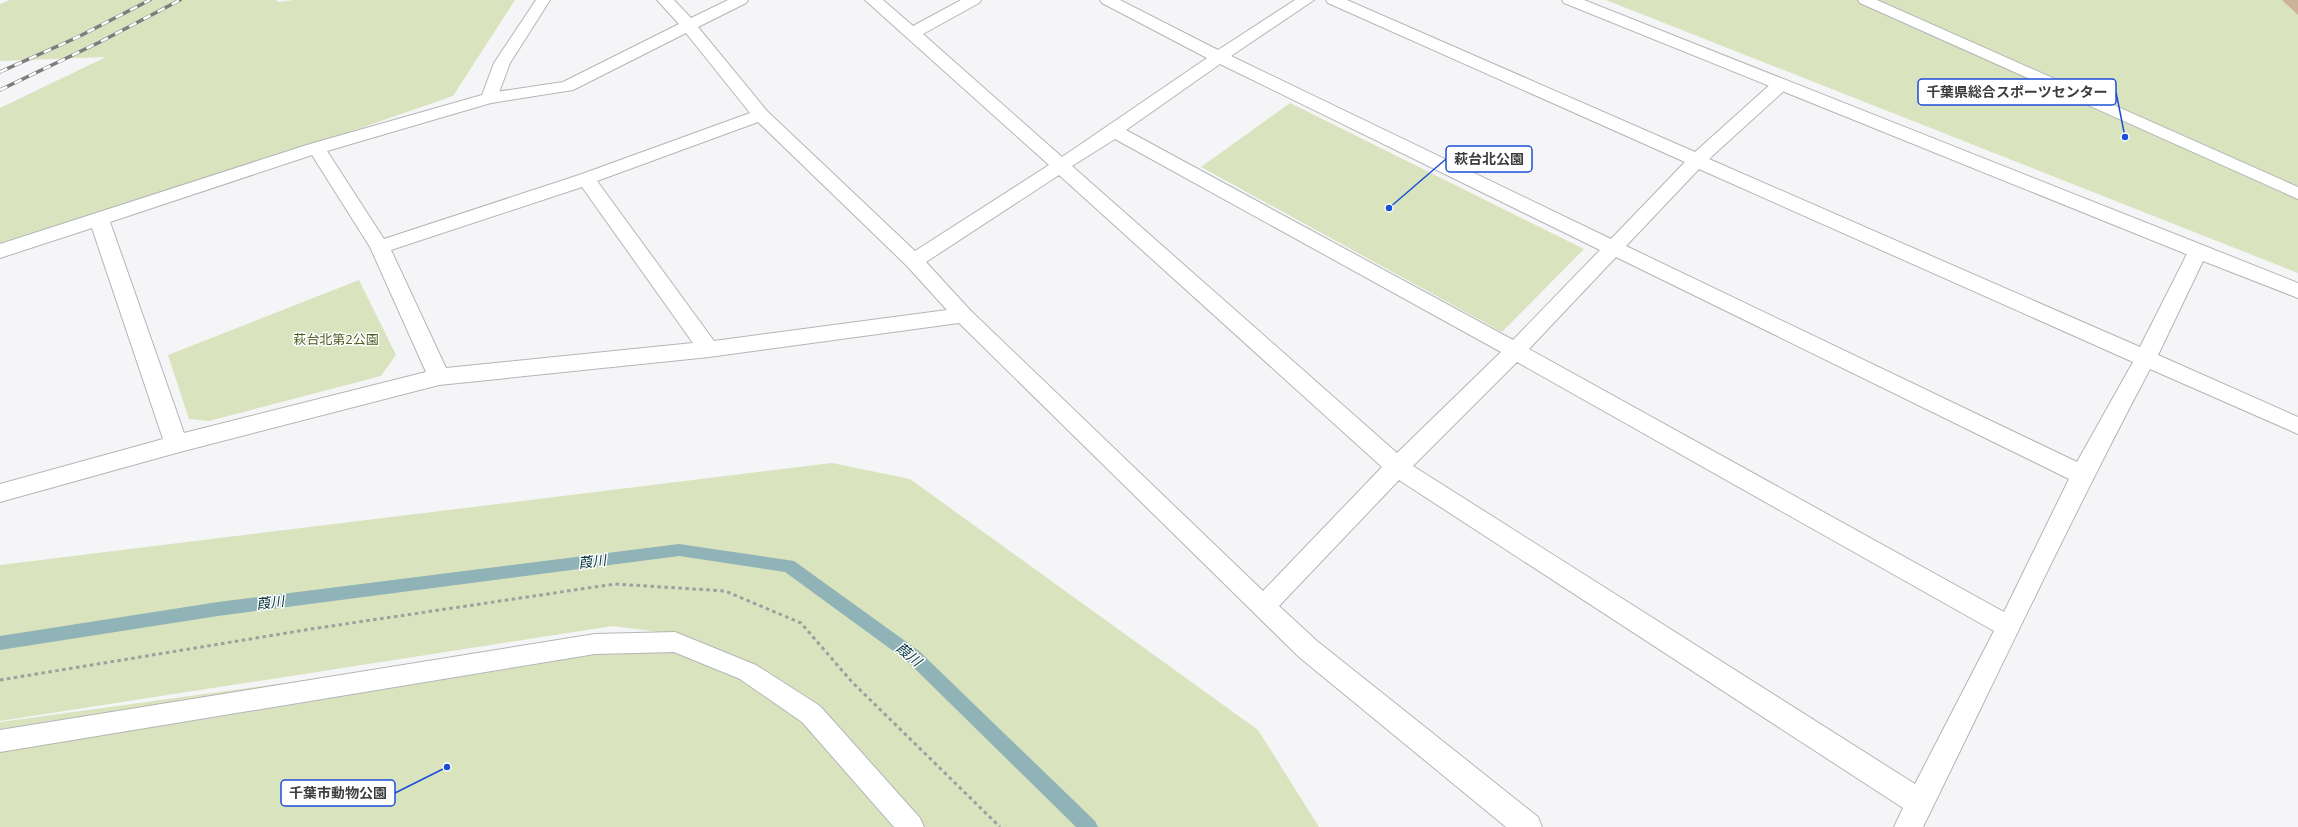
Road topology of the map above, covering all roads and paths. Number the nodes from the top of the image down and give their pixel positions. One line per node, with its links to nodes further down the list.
1 (544, 0): 15 (lane)
2 (665, 0): 11 (street)
3 (740, 0): 11 (street)
4 (872, 0): 12 (street)
5 (973, 0): 12 (street)
6 (1108, 0): 13 (street)
7 (1306, 0): 13 (street)
8 (1334, 0): 19 (street)
9 (1570, 0): 14 (street)
10 (1864, 0): 22 (lane)
11 (689, 26): 15 (street); 16 (street)
12 (912, 33): 20 (street)
13 (1219, 57): 17 (street); 25 (street)
14 (1780, 85): 19 (street); 27 (street)
15 (489, 98): 18 (street)
16 (761, 115): 21 (street); 28 (street)
17 (1114, 131): 20 (street); 32 (street)
18 (316, 148): 23 (street); 24 (street)
19 (1696, 161): 25 (street); 33 (street)
20 (1059, 166): 28 (street); 37 (street)
21 (586, 179): 24 (street); 31 (street)
22 (2298, 194)
23 (99, 219): 26 (street); 36 (street)
24 (380, 247): 34 (street)
25 (1613, 249): 32 (street); 38 (street)
26 (0, 251)
27 (2198, 251): 29 (street); 33 (street)
28 (914, 261): 30 (street)
29 (2298, 291)
30 (963, 315): 31 (street); 40 (street)
31 (709, 349): 34 (street)
32 (1515, 351): 37 (street); 41 (street)
33 (2145, 360): 35 (street); 38 (street)
34 (439, 377): 36 (street)
35 (2298, 426)
36 (176, 444): 39 (street)
37 (1397, 467): 40 (street); 43 (street)
38 (2082, 475): 41 (street)
39 (0, 493)
40 (1263, 607): 45 (street)
41 (2009, 627): 43 (street)
42 (0, 741): 44 (lane)
43 (1920, 802): 46 (street)
44 (911, 827)
45 (1528, 827)
46 (1908, 827)

